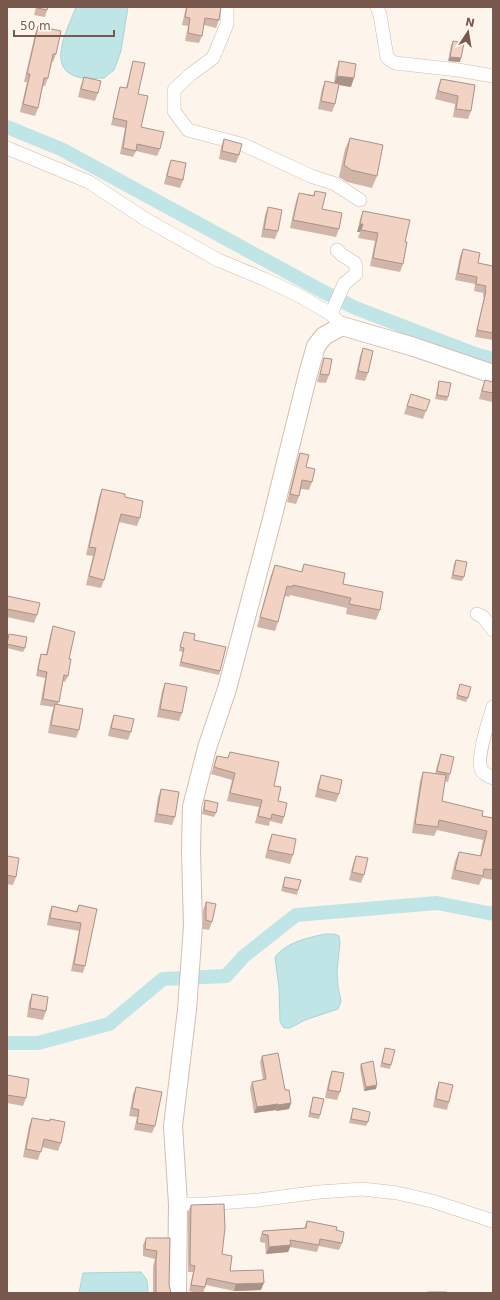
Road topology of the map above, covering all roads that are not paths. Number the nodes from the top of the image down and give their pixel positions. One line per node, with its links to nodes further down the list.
1 (227, 7): 5 (street)
2 (377, 7): 3 (street)
3 (493, 76)
4 (7, 148): 7 (street)
5 (360, 200)
6 (337, 250): 7 (street)
7 (336, 315): 8 (main road); 13 (main road)
8 (493, 374)
9 (477, 614): 10 (street)
10 (493, 630)
11 (493, 707): 12 (street)
12 (493, 778)
13 (178, 1204): 14 (street); 15 (main road)
14 (493, 1221)
15 (177, 1293)

